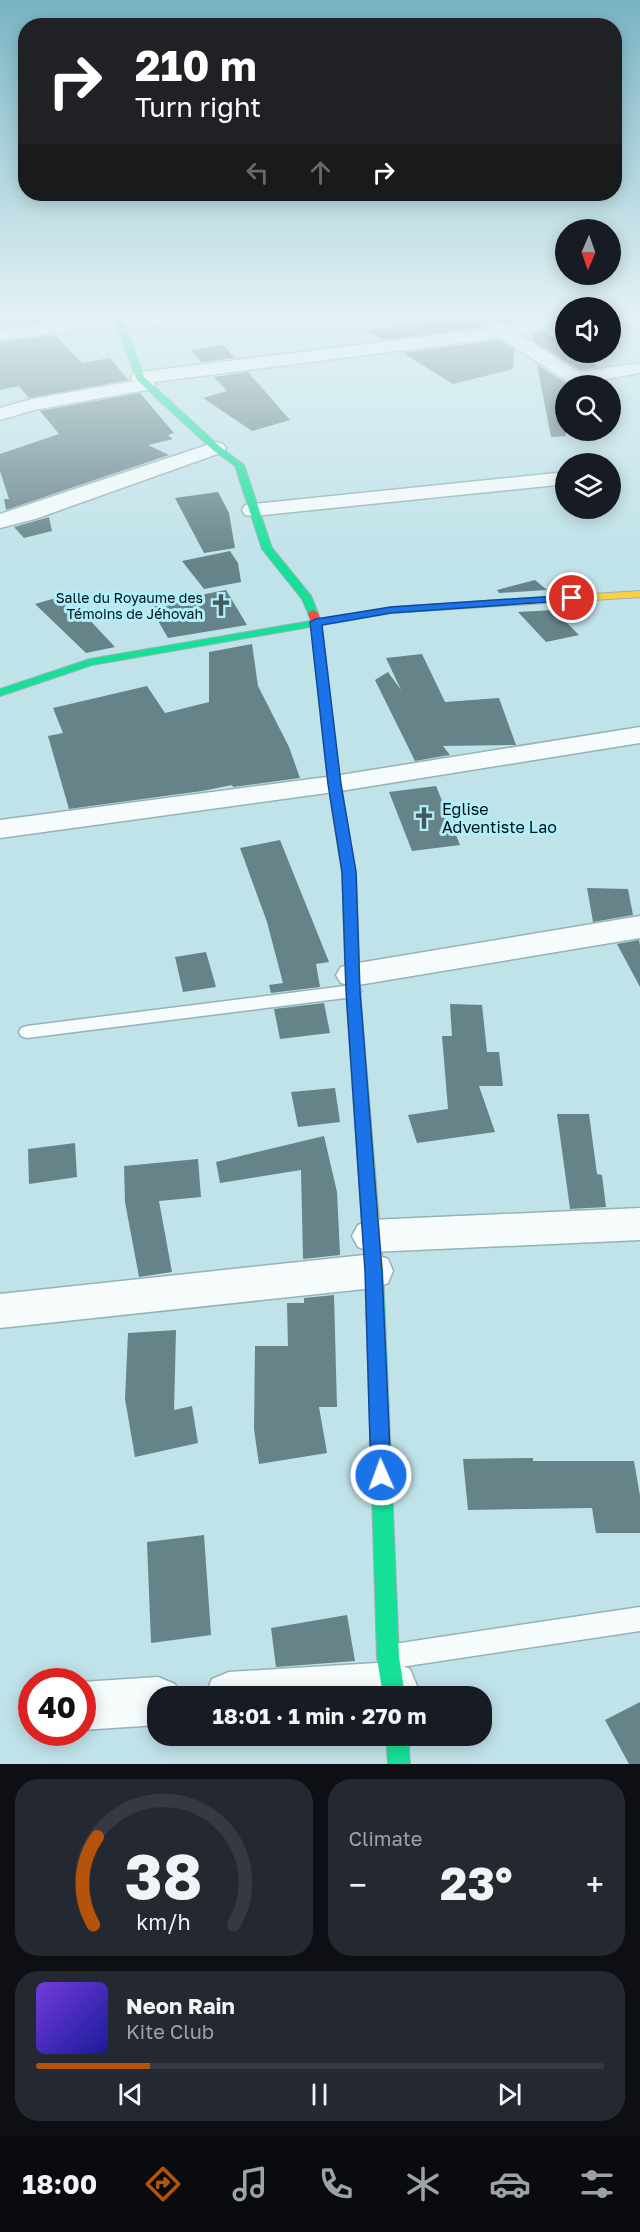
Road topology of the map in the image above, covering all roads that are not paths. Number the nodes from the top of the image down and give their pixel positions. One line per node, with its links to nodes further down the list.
1 (54, 400): 3 (street)
2 (164, 400): 4 (street)
3 (0, 414)
4 (216, 448): 6 (street); 7 (street)
5 (555, 479): 6 (street)
6 (253, 510): 9 (street)
7 (0, 521)
8 (640, 594): 9 (street)
9 (316, 622): 10 (street); 12 (street)
10 (0, 693)
11 (640, 735): 12 (street)
12 (334, 784): 13 (street); 15 (street)
13 (0, 829)
14 (640, 927): 15 (street)
15 (352, 983): 16 (lane); 18 (street)
16 (27, 1032)
17 (640, 1224): 18 (street)
18 (372, 1254): 19 (street); 21 (street)
19 (0, 1311)
20 (640, 1619): 21 (lane)
21 (391, 1680): 22 (street)
22 (330, 1686)
23 (147, 1702): 24 (street)
24 (96, 1705)
25 (398, 1746): 26 (street)
26 (399, 1764)

